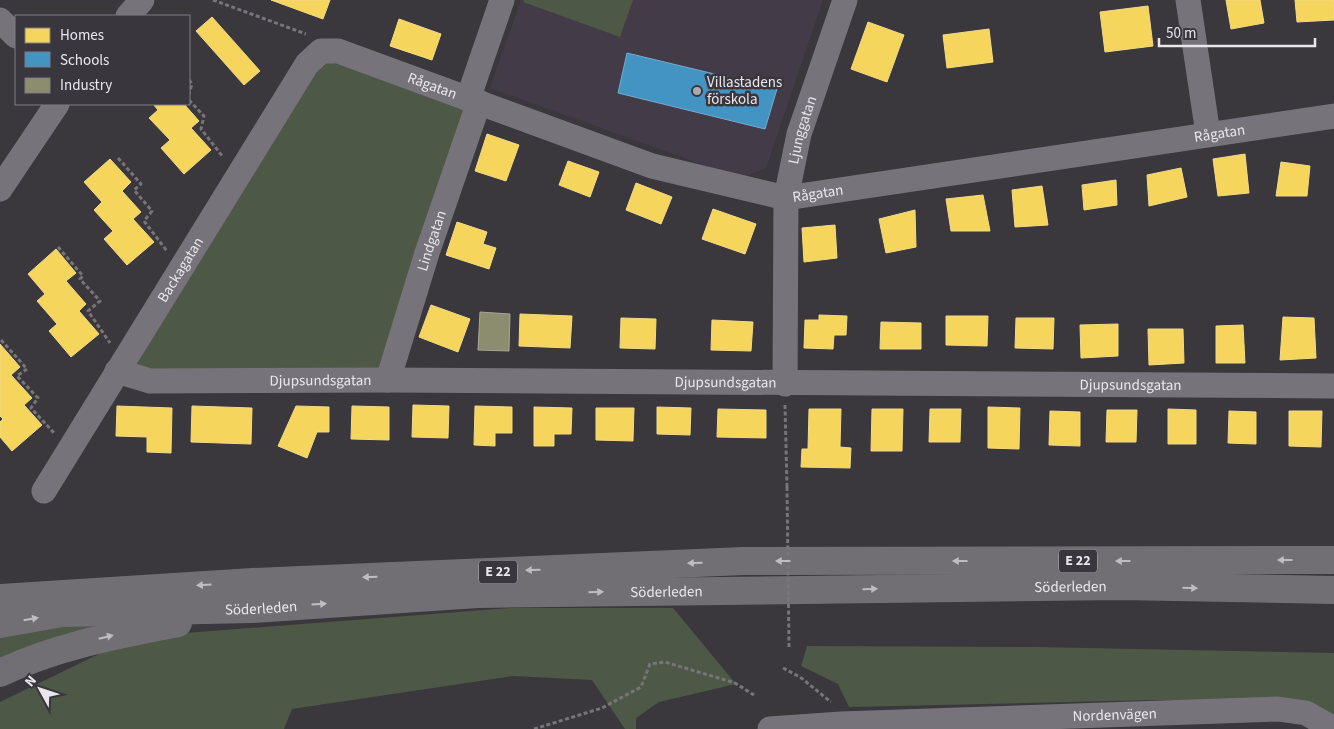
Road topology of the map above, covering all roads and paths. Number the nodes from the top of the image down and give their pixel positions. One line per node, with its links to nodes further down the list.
1 (142, 0): 6 (street)
2 (212, 0): 9 (path)
3 (502, 0): 11 (street, Lindgatan)
4 (845, 0): 18 (street, Ljunggatan)
5 (1188, 0): 14 (street)
6 (129, 15)
7 (0, 20): 8 (street)
8 (15, 35)
9 (321, 51): 11 (street, Rågatan); 16 (street, Backagatan)
10 (190, 101): 16 (path)
11 (474, 101): 18 (street, Rågatan); 23 (street, Lindgatan)
12 (56, 105): 17 (street)
13 (1334, 116): 14 (street, Rågatan)
14 (1208, 134): 18 (street, Rågatan)
15 (118, 158): 20 (path)
16 (237, 175): 20 (street, Backagatan)
17 (0, 189)
18 (786, 198): 24 (street, Ljunggatan)
19 (58, 247): 22 (path)
20 (181, 270): 22 (street, Backagatan)
21 (2, 340): 26 (path)
22 (120, 366): 23 (street, Djupsundsgatan); 26 (street, Backagatan)
23 (388, 380): 24 (street, Djupsundsgatan)
24 (785, 384): 25 (street, Djupsundsgatan); 33 (path, bridge)
25 (1334, 386)
26 (70, 450): 27 (street, Backagatan)
27 (44, 492)
28 (1334, 560): 30 (highway, Söderleden / E 22, one-way to 30)
29 (1334, 590): 31 (highway, Söderleden / E 22, one-way to 29)
30 (0, 598)
31 (253, 609): 32 (highway, Söderleden, one-way to 31); 35 (highway, E 22, one-way to 31)
32 (0, 624)
33 (789, 647)
34 (783, 668): 38 (path)
35 (0, 673)
36 (754, 695): 39 (path)
37 (1192, 720): 38 (street, Nordenvägen); 41 (street, Nordenvägen)
38 (841, 724): 40 (street, Nordenvägen)
39 (534, 729)
40 (770, 729)
41 (1334, 729)

